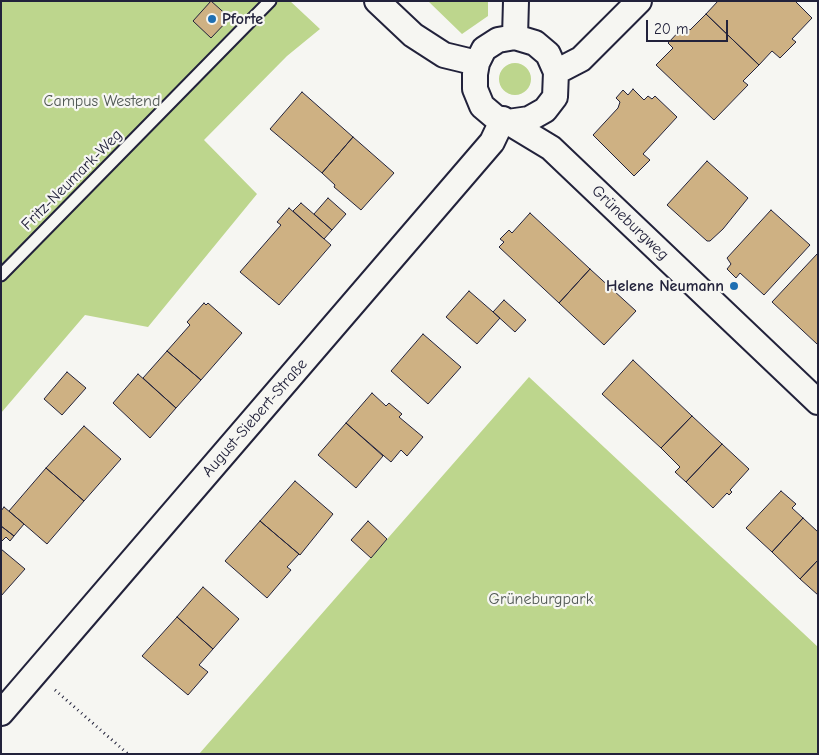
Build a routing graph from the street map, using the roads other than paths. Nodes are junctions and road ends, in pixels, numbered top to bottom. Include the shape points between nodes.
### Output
1 (270, 1) edge
2 (377, 1) edge
3 (516, 1) edge
4 (639, 1) edge
5 (515, 37) junction
6 (476, 64) junction
7 (556, 72) junction
8 (545, 110) junction
9 (505, 120) junction
10 (551, 148) junction
11 (1, 275) edge
12 (818, 402) edge
13 (1, 713) edge

1 - 11 lane, Fritz-Neumark-Weg
2 - 6 street via 413,35 444,55
3 - 5 street
4 - 7 street via 581,59
5 - 6 street via 498,40 484,49
5 - 7 street via 534,43 548,54
6 - 9 street via 475,89 482,106 495,117
7 - 8 street via 555,97
8 - 9 street via 529,119
8 - 10 street
9 - 10 street, Grüneburgweg
9 - 13 street, August-Siebert-Straße via 492,142
10 - 12 street, Grüneburgweg

